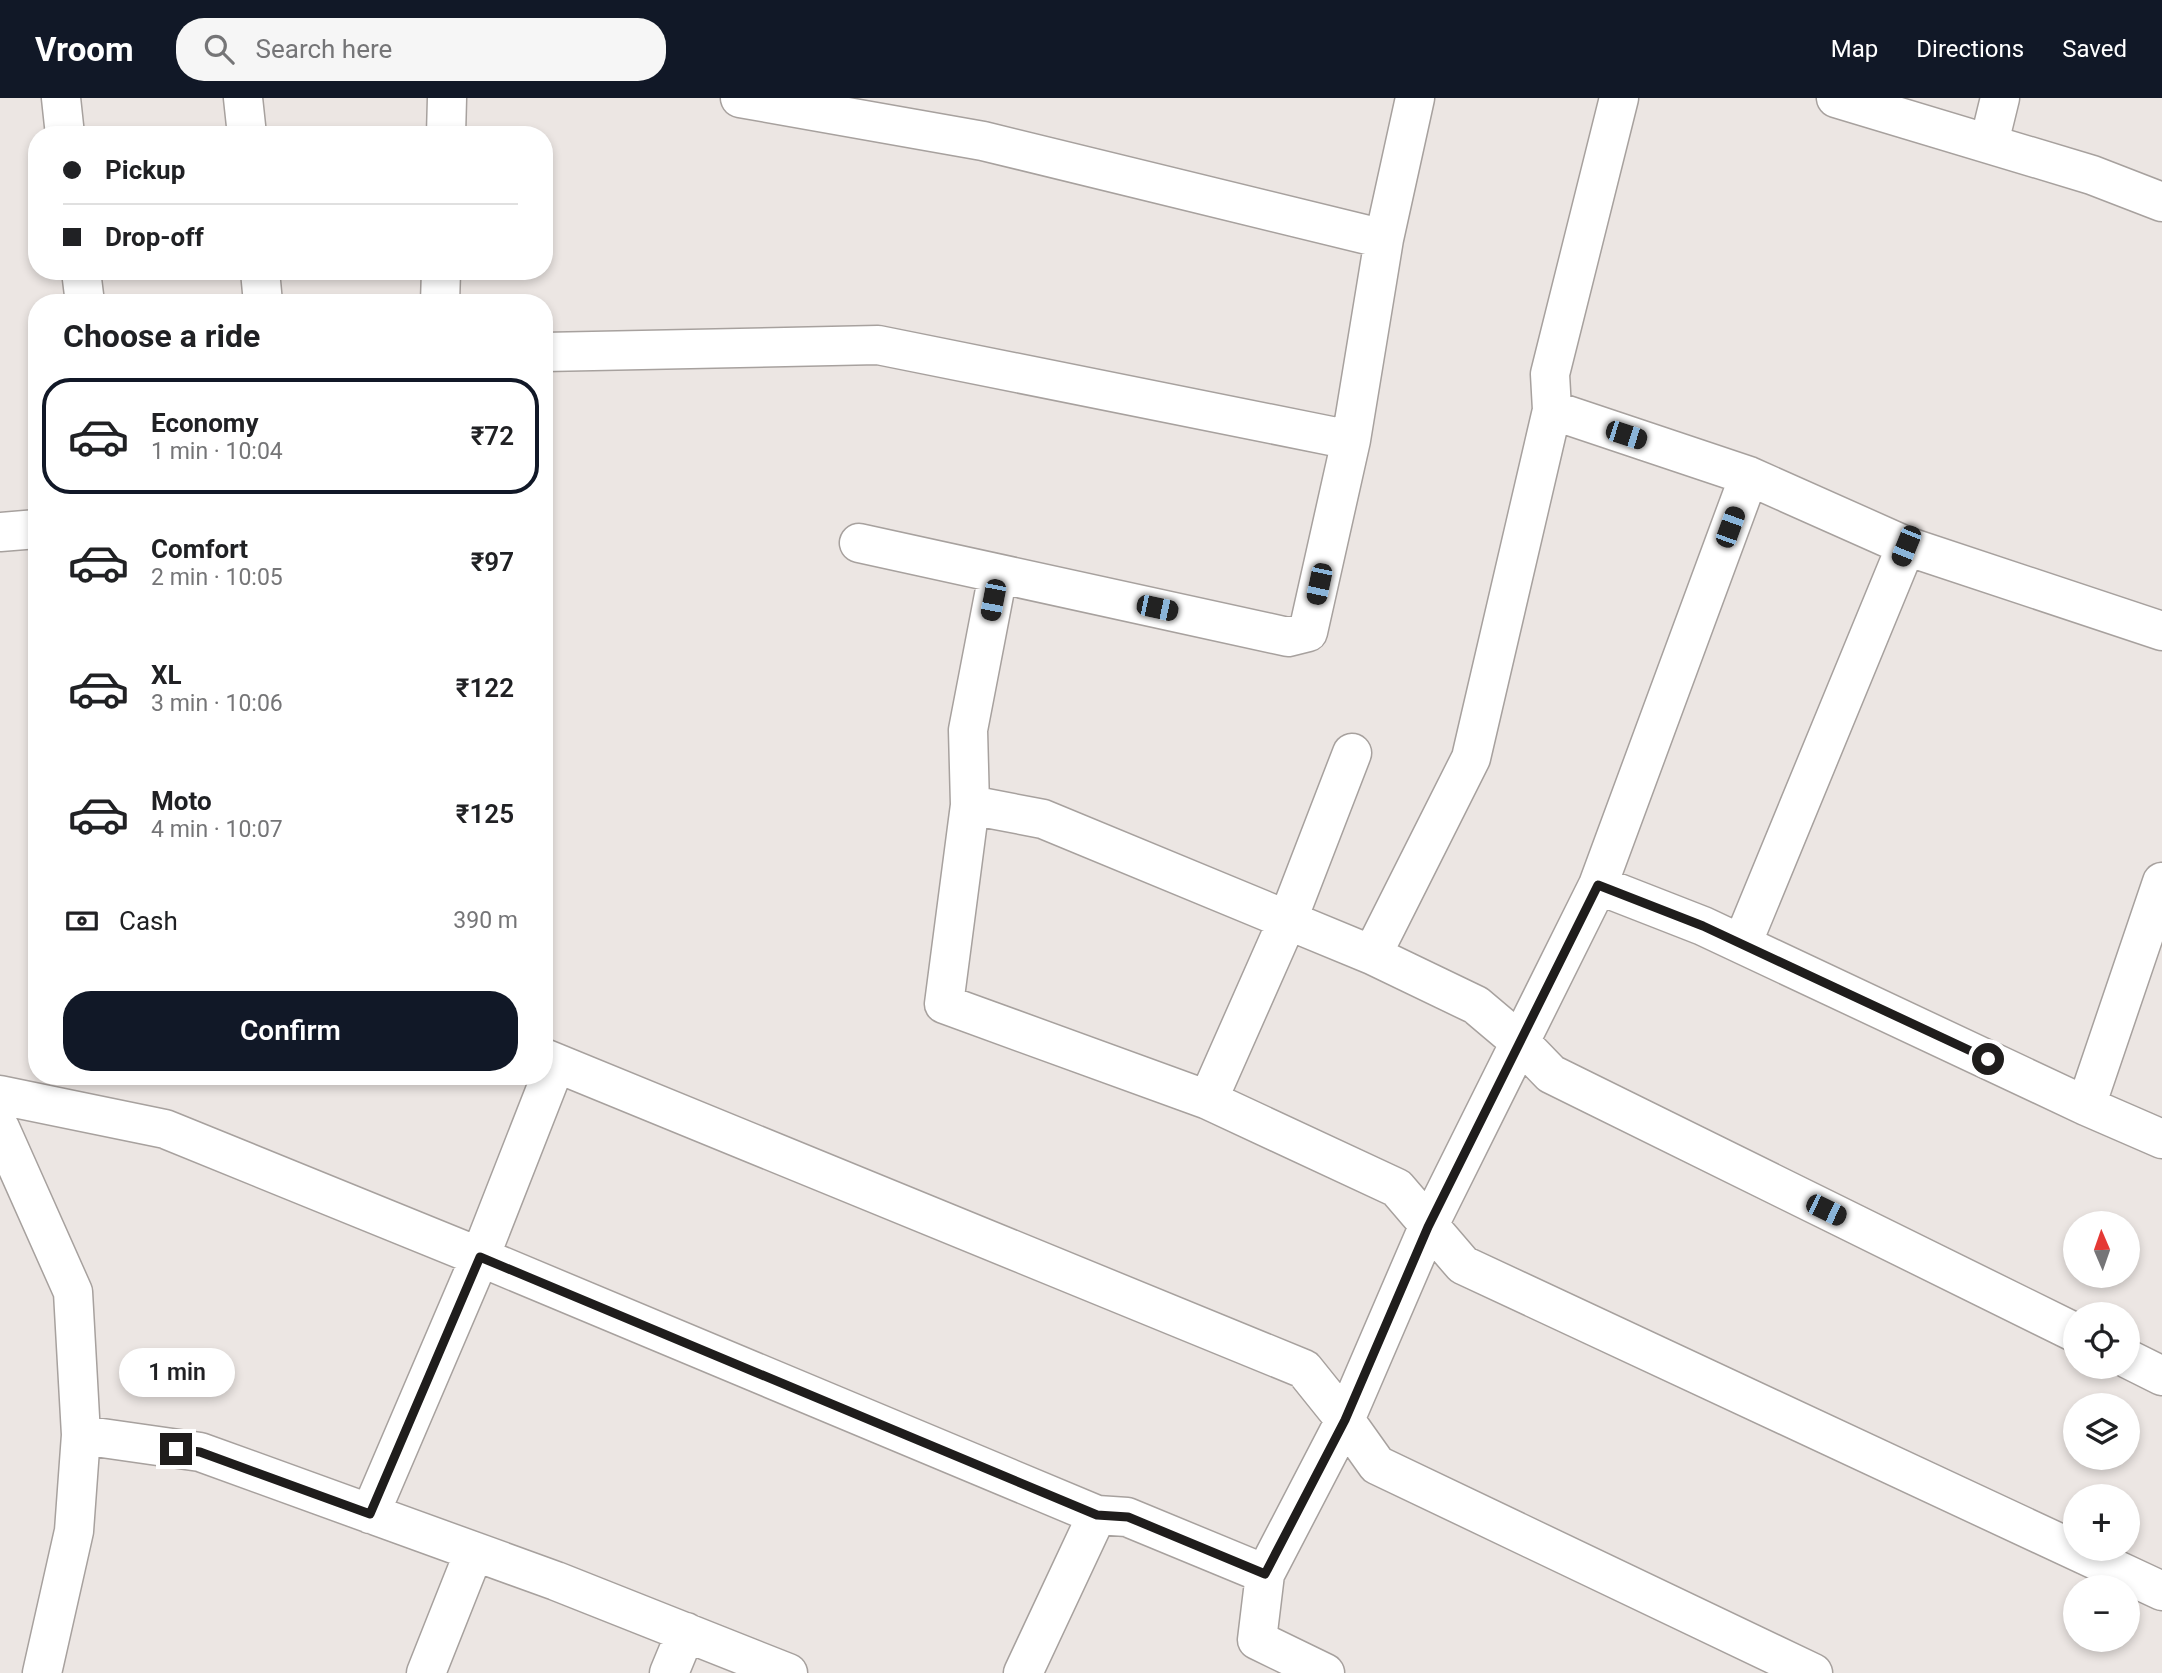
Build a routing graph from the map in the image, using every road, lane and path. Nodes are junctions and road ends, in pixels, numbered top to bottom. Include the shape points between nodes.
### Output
1 (61, 98) edge
2 (243, 98) edge
3 (447, 98) edge
4 (740, 98) edge
5 (1415, 98) edge
6 (1619, 98) edge
7 (1836, 98) edge
8 (2000, 98) edge
9 (64, 126) edge
10 (246, 126) edge
11 (446, 126) edge
12 (1989, 144) junction
13 (2162, 202) edge
14 (1384, 239) junction
15 (553, 352) edge
16 (1552, 410) junction
17 (1351, 440) junction
18 (1749, 475) junction
19 (28, 530) edge
20 (0, 532) edge
21 (859, 543) dead end
22 (1906, 546) junction
23 (998, 574) junction
24 (2162, 631) edge
25 (1352, 753) dead end
26 (970, 805) junction
27 (2162, 882) edge
28 (1598, 885) junction
29 (1288, 919) junction
30 (1742, 944) junction
31 (1372, 955) junction
32 (1521, 1043) junction
33 (553, 1062) edge
34 (541, 1085) edge
35 (0, 1095) edge
36 (1208, 1100) junction
37 (2086, 1105) junction
38 (0, 1128) edge
39 (2162, 1139) edge
40 (1428, 1227) junction
41 (480, 1257) junction
42 (2063, 1327) edge
43 (2140, 1365) edge
44 (2162, 1376) edge
45 (1345, 1420) junction
46 (81, 1436) junction
47 (370, 1514) junction
48 (1097, 1515) junction
49 (474, 1552) junction
50 (1265, 1574) junction
51 (2162, 1591) edge
52 (686, 1632) junction
53 (42, 1673) edge
54 (426, 1673) edge
55 (669, 1673) edge
56 (788, 1673) edge
57 (1023, 1673) edge
58 (1325, 1673) edge
59 (1812, 1673) edge

1 - 9 street
2 - 10 street
3 - 11 street
4 - 14 street via 983,141
5 - 14 street
6 - 16 street via 1550,374
7 - 12 street
8 - 12 street
12 - 13 street
14 - 17 street
15 - 17 street via 878,345
16 - 18 street
16 - 31 street via 1471,758
17 - 23 street via 1308,632 1288,637
18 - 22 street
18 - 28 street
19 - 20 street
21 - 23 street
22 - 24 street
22 - 30 street
23 - 26 street via 968,730
25 - 29 street
26 - 29 street via 1043,819
26 - 36 street via 944,1004
27 - 37 street
28 - 30 street
28 - 32 street
29 - 31 street
29 - 36 street
30 - 37 street
31 - 32 street via 1476,1005
32 - 40 street
32 - 42 street via 1551,1074
33 - 45 street via 1304,1369
34 - 41 street
35 - 41 street via 165,1129
36 - 40 street via 1397,1188
37 - 39 street
38 - 46 street via 73,1292
40 - 45 street
40 - 51 street via 1463,1265
41 - 47 street
41 - 48 street
43 - 44 street
45 - 50 street
45 - 59 street via 1377,1465
46 - 47 street via 200,1452
46 - 53 street via 74,1531
47 - 49 street
48 - 50 street via 1128,1517
48 - 57 street
49 - 52 street
49 - 54 street
50 - 58 street via 1257,1640
52 - 55 street
52 - 56 street

